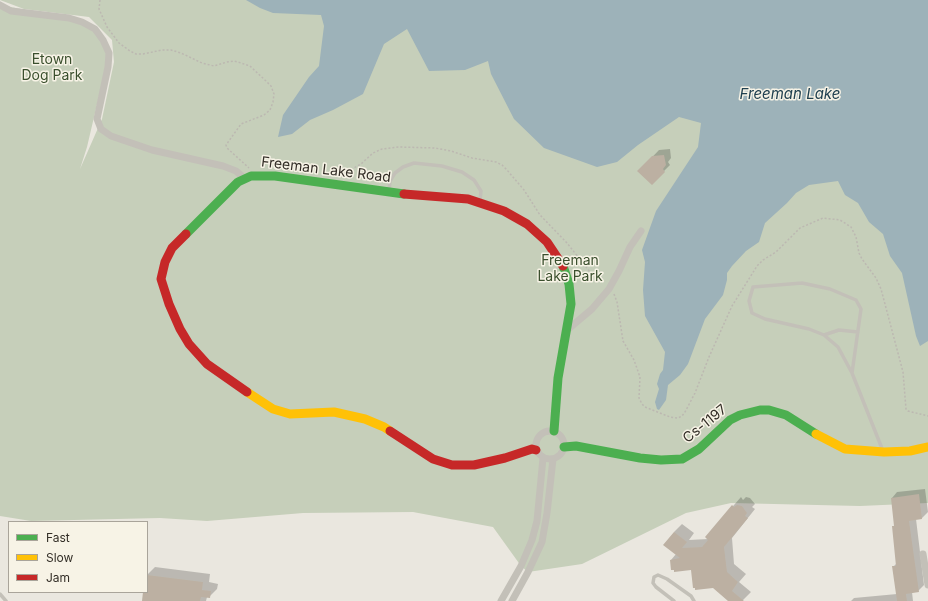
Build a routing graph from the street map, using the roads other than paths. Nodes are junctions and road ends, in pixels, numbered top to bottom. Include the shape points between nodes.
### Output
1 (0, 5) edge
2 (244, 178) junction
3 (388, 192) junction
4 (480, 202) junction
5 (641, 231) dead end
6 (566, 331) junction
7 (858, 332) junction
8 (824, 335) junction
9 (852, 373) junction
10 (554, 431) junction
11 (564, 447) junction
12 (928, 447) edge
13 (536, 450) junction
14 (884, 452) junction
15 (543, 458) junction
16 (553, 459) junction
17 (923, 554) dead end
18 (928, 585) edge
19 (0, 594) edge
20 (6, 601) edge
21 (501, 601) edge
22 (512, 601) edge
23 (674, 601) edge
24 (694, 601) edge

1 - 2 street via 17,12 69,18 95,29 109,53 98,120 101,129 111,136 152,150 223,166 236,171
2 - 3 street, Freeman Lake Road via 275,176
2 - 13 street, Freeman Lake Road via 172,248 161,279 180,329 194,351 207,364 277,410 298,414 334,412 364,419 384,427 433,459 447,464 474,465
3 - 4 street, Freeman Lake Road
3 - 4 lane via 390,181 403,167 414,163 442,166 462,172 474,180 481,191
4 - 6 street, Freeman Lake Road via 504,211 527,224 553,249 563,266 570,289 571,304
5 - 6 street via 630,247 610,288 592,309
6 - 10 street, Freeman Lake Road via 558,378
7 - 8 lane via 839,330
7 - 8 lane via 862,309 856,300 830,289 802,283 753,287 749,301 752,313
7 - 9 lane
8 - 9 lane via 838,347
9 - 14 lane
10 - 11 street via 561,437
10 - 13 street via 547,431 538,436
11 - 14 street, Cs-1197 via 576,446 640,458 682,459 699,449 730,420 760,410 786,415 845,449
11 - 16 street via 562,453
12 - 14 street, Cs-1197
13 - 15 street
15 - 16 street
15 - 21 street via 537,521 532,540
16 - 22 street via 542,542
17 - 18 street
19 - 20 lane
23 - 24 lane via 653,583 654,577 658,574

